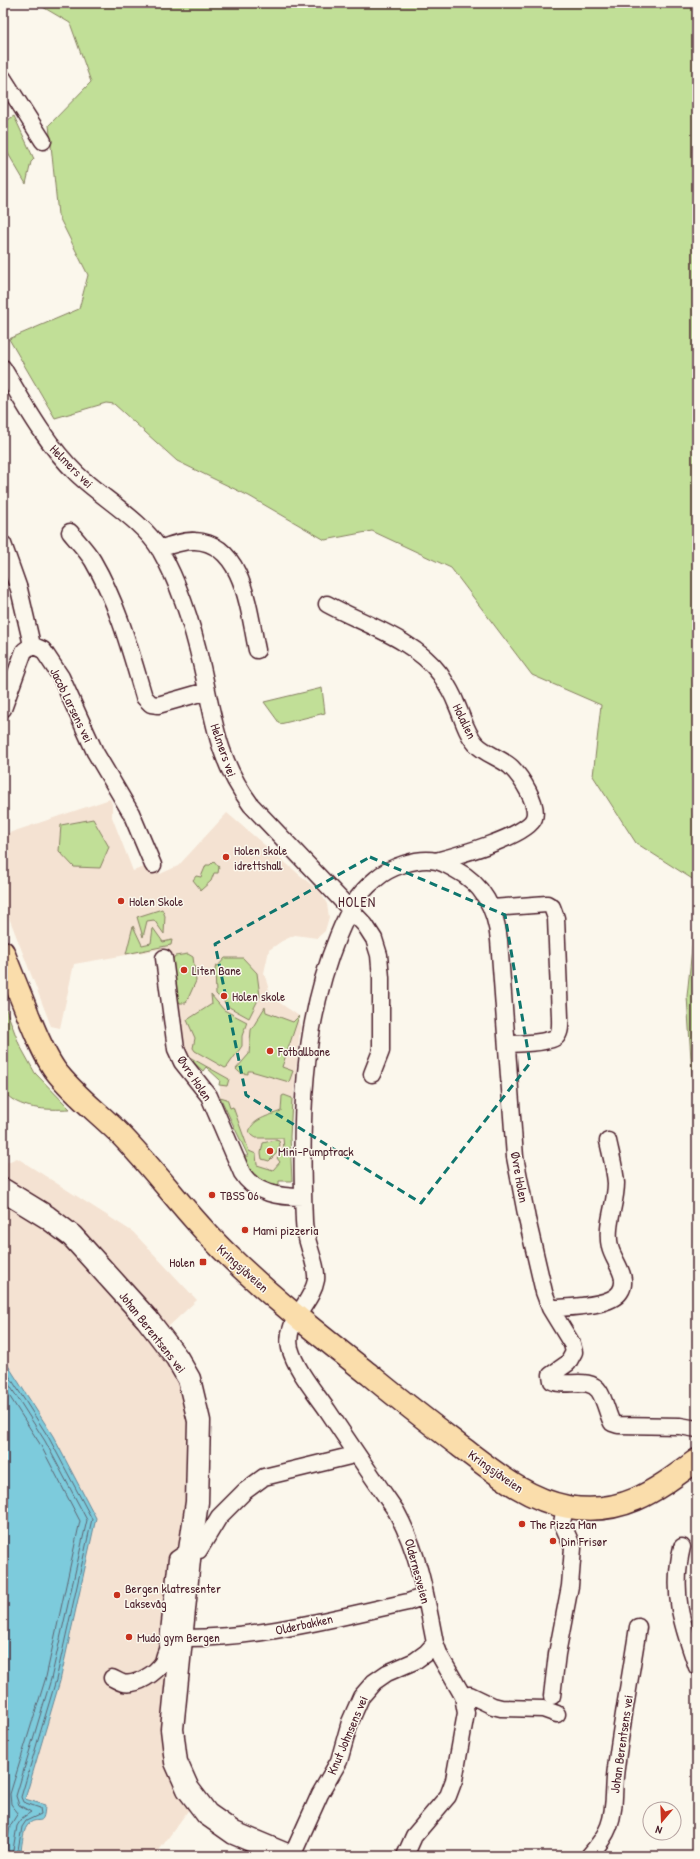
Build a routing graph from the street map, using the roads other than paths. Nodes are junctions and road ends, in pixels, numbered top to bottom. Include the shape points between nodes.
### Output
1 (6, 86) edge
2 (43, 141) dead end
3 (3, 368) edge
4 (70, 532) dead end
5 (3, 544) edge
6 (159, 549) junction
7 (327, 604) dead end
8 (32, 644) junction
9 (257, 650) dead end
10 (207, 691) junction
11 (3, 709) edge
12 (474, 850) junction
13 (436, 861) junction
14 (153, 865) dead end
15 (467, 875) junction
16 (492, 908) junction
17 (349, 910) junction
18 (3, 952) edge
19 (164, 958) dead end
20 (507, 1044) junction
21 (372, 1074) dead end
22 (608, 1141) dead end
23 (3, 1190) edge
24 (303, 1197) junction
25 (550, 1308) junction
26 (296, 1315) junction
27 (697, 1429) edge
28 (356, 1453) junction
29 (697, 1460) edge
30 (565, 1507) junction
31 (682, 1547) dead end
32 (190, 1550) junction
33 (425, 1596) junction
34 (638, 1627) dead end
35 (181, 1638) junction
36 (435, 1643) junction
37 (697, 1668) edge
38 (112, 1678) dead end
39 (463, 1696) junction
40 (552, 1696) dead end
41 (557, 1714) dead end
42 (289, 1856) edge
43 (292, 1856) edge
44 (405, 1856) edge
45 (589, 1856) edge

1 - 2 street via 33,120
3 - 6 street, Helmers vei via 45,438 77,474 130,517
4 - 10 street via 92,560 112,597 144,697 151,704 158,705
5 - 8 street
6 - 9 street via 194,541 205,542 218,548 227,557 242,580
6 - 10 street, Helmers vei via 175,582 196,641
7 - 12 street, Holalien via 371,624 426,659 447,685 476,744 510,767 525,785 535,809 534,819 528,827
8 - 11 street via 24,651
8 - 14 street, Jacob Larsens vei via 43,650 61,677 95,752 131,814
10 - 17 street, Helmers vei via 218,741 237,786 251,805
12 - 13 street, Holalien
12 - 15 street via 468,864
13 - 15 street, Øvre Holen
13 - 17 street via 400,865 384,871 367,886
15 - 16 street, Øvre Holen via 481,889
16 - 20 street, Øvre Holen via 498,926
16 - 20 street via 547,904 552,907 556,918 560,1017 558,1036 554,1040
17 - 21 street via 365,925 374,939 379,955 381,1051
17 - 24 street via 328,960 313,1021 301,1133
18 - 26 main road, Kringsjåveien via 38,1040 56,1072 124,1139 228,1256
19 - 24 street, Øvre Holen via 176,1049 185,1068 209,1096 242,1173 260,1190 286,1197
20 - 25 street, Øvre Holen via 515,1157 527,1219
22 - 25 street via 616,1184 608,1235 614,1261 624,1281 621,1292 614,1299 603,1302
23 - 32 street, Johan Berentsens vei via 48,1217 72,1236 147,1319 177,1358 189,1379 199,1421 197,1502
24 - 26 street via 304,1230 316,1281
25 - 27 street, Øvre Holen via 569,1337 574,1352 568,1364 551,1375 552,1381 557,1384 592,1384 601,1394 612,1423 618,1425 680,1426
26 - 28 street, Oldernesveien via 290,1334 290,1346 294,1356 306,1379
26 - 30 main road, Kringsjåveien via 504,1479 537,1498
28 - 32 street via 264,1477 245,1491 219,1517 199,1550
28 - 33 street, Oldernesveien via 408,1533
29 - 30 main road, Kringsjåveien via 651,1493 625,1505 601,1509
30 - 40 street via 562,1523 574,1548
31 - 37 street via 678,1560 676,1588 679,1610
32 - 35 street, Johan Berentsens vei
32 - 38 street via 177,1559 167,1650 163,1661 147,1677 131,1683 123,1683
33 - 35 street, Olderbakken via 408,1602 274,1631 213,1638
33 - 36 street, Oldernesveien
34 - 45 street, Johan Berentsens vei via 609,1825 600,1843
35 - 42 street, Johan Berentsens vei via 172,1729 176,1762 188,1789 207,1814 234,1834
36 - 39 street, Oldernesveien
36 - 43 street, Knut Johnsens vei via 415,1661 387,1673 374,1682 361,1697 350,1722 339,1761 320,1794
39 - 41 street via 470,1695 501,1708 543,1709
39 - 44 street, Oldernesveien via 466,1713 454,1780 448,1796 414,1836

